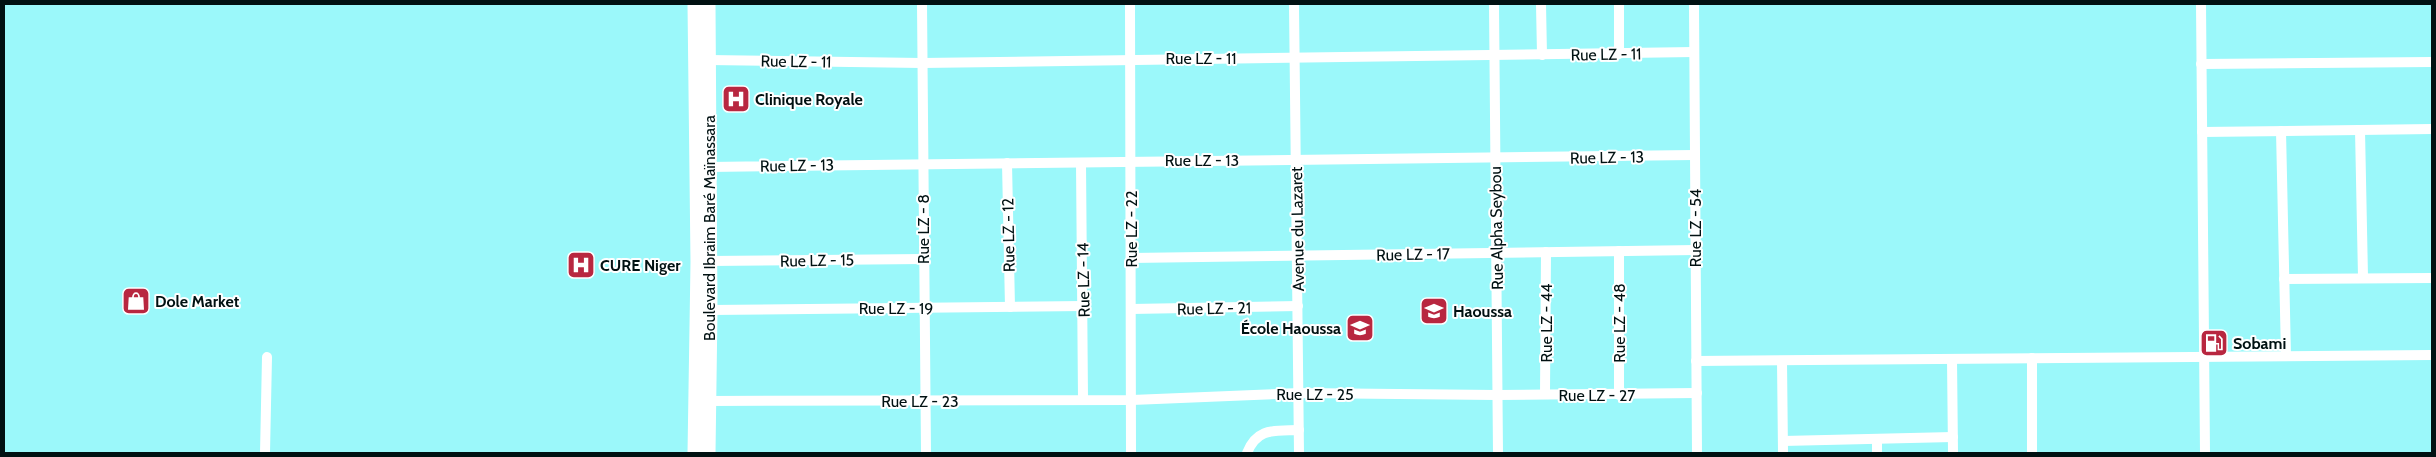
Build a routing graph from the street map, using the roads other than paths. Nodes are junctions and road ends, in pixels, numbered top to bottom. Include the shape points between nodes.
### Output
1 (696, 4) edge
2 (708, 4) edge
3 (922, 4) edge
4 (1130, 4) edge
5 (1294, 4) edge
6 (1494, 4) edge
7 (1541, 4) edge
8 (1619, 4) edge
9 (1694, 4) edge
10 (2201, 4) edge
11 (1694, 52) junction
12 (1619, 54) junction
13 (1542, 55) junction
14 (1495, 56) junction
15 (1294, 57) junction
16 (1130, 58) junction
17 (708, 60) junction
18 (2432, 62) edge
19 (922, 63) junction
20 (2201, 64) junction
21 (2432, 129) edge
22 (2360, 130) junction
23 (2282, 131) junction
24 (2202, 132) junction
25 (1695, 155) junction
26 (1296, 159) junction
27 (1495, 159) junction
28 (1130, 160) junction
29 (1007, 163) junction
30 (1082, 163) junction
31 (923, 164) junction
32 (709, 167) junction
33 (1696, 250) junction
34 (1619, 251) junction
35 (1496, 252) junction
36 (1546, 252) junction
37 (1297, 256) junction
38 (1131, 258) junction
39 (924, 259) junction
40 (710, 261) junction
41 (2363, 277) junction
42 (2432, 278) edge
43 (2284, 279) junction
44 (1083, 306) junction
45 (1298, 306) junction
46 (1010, 307) junction
47 (924, 308) junction
48 (1131, 309) junction
49 (710, 310) junction
50 (2432, 355) edge
51 (2286, 356) junction
52 (267, 357) dead end
53 (2204, 357) junction
54 (2032, 358) junction
55 (1952, 359) junction
56 (1696, 361) junction
57 (1782, 361) junction
58 (1299, 393) junction
59 (1696, 393) junction
60 (1545, 394) junction
61 (1497, 395) junction
62 (1620, 395) junction
63 (1083, 398) junction
64 (1132, 400) junction
65 (708, 401) junction
66 (926, 401) junction
67 (1299, 430) junction
68 (1953, 437) junction
69 (1877, 439) junction
70 (1783, 441) junction
71 (265, 453) edge
72 (695, 453) edge
73 (708, 453) edge
74 (926, 453) edge
75 (1131, 453) edge
76 (1247, 453) edge
77 (1300, 453) edge
78 (1498, 453) edge
79 (1697, 453) edge
80 (1783, 453) edge
81 (1877, 453) edge
82 (1953, 453) edge
83 (2032, 453) edge
84 (2205, 453) edge

1 - 72 main road, Boulevard Ibraim Baré Maïnassara via 698,262
2 - 17 main road, Boulevard Ibraim Baré Maïnassara
3 - 19 street, Rue LZ - 8
4 - 16 street, Rue LZ - 22
5 - 15 street, Avenue du Lazaret
6 - 14 street, Rue Alpha Seybou
7 - 13 street
8 - 12 street
9 - 11 street, Rue LZ - 54
10 - 20 street
11 - 12 street, Rue LZ - 11
11 - 25 street, Rue LZ - 54
12 - 13 street, Rue LZ - 11
13 - 14 street, Rue LZ - 11
14 - 15 street, Rue LZ - 11
14 - 27 street, Rue Alpha Seybou
15 - 16 street, Rue LZ - 11
15 - 26 street, Avenue du Lazaret
16 - 19 street, Rue LZ - 11
16 - 28 street, Rue LZ - 22
17 - 19 street, Rue LZ - 11
17 - 32 main road, Boulevard Ibraim Baré Maïnassara
18 - 20 street
19 - 31 street, Rue LZ - 8
20 - 24 street
21 - 22 street
22 - 23 street
22 - 41 street
23 - 24 street
23 - 43 street
24 - 53 street
25 - 27 street, Rue LZ - 13
25 - 33 street, Rue LZ - 54
26 - 27 street, Rue LZ - 13
26 - 28 street, Rue LZ - 13
26 - 37 street, Avenue du Lazaret
27 - 35 street, Rue Alpha Seybou
28 - 30 street, Rue LZ - 13
28 - 38 street, Rue LZ - 22
29 - 30 street, Rue LZ - 13
29 - 31 street, Rue LZ - 13
29 - 46 street, Rue LZ - 12
30 - 44 street, Rue LZ - 14
31 - 32 street, Rue LZ - 13
31 - 39 street, Rue LZ - 8
32 - 40 main road, Boulevard Ibraim Baré Maïnassara
33 - 34 street, Rue LZ - 17
33 - 56 street, Rue LZ - 54
34 - 36 street, Rue LZ - 17
34 - 62 street, Rue LZ - 48
35 - 36 street, Rue LZ - 17
35 - 37 street, Rue LZ - 17
35 - 61 street, Rue Alpha Seybou
36 - 60 street, Rue LZ - 44
37 - 38 street, Rue LZ - 17
37 - 45 street, Avenue du Lazaret
38 - 48 street, Rue LZ - 22
39 - 40 street, Rue LZ - 15
39 - 47 street, Rue LZ - 8
40 - 49 main road, Boulevard Ibraim Baré Maïnassara
41 - 42 street
41 - 43 street
43 - 51 street
44 - 46 street, Rue LZ - 19
44 - 63 street, Rue LZ - 14
45 - 48 street, Rue LZ - 21
45 - 58 street, Avenue du Lazaret
46 - 47 street, Rue LZ - 19
47 - 49 street, Rue LZ - 19
47 - 66 street, Rue LZ - 8
48 - 64 street, Rue LZ - 22
49 - 65 main road, Boulevard Ibraim Baré Maïnassara
50 - 51 street
51 - 53 street
52 - 71 street
53 - 54 street
53 - 84 street
54 - 55 street
54 - 83 street
55 - 57 street
55 - 68 street
56 - 57 street
56 - 59 street, Rue LZ - 54
57 - 70 street
58 - 61 street, Rue LZ - 25
58 - 64 street, Rue LZ - 25
58 - 67 street, Avenue du Lazaret
59 - 62 street, Rue LZ - 27
59 - 79 street, Rue LZ - 54
60 - 61 street, Rue LZ - 27
60 - 62 street, Rue LZ - 27
61 - 78 street, Rue Alpha Seybou
63 - 64 street, Rue LZ - 23
63 - 66 street, Rue LZ - 23
64 - 75 street, Rue LZ - 22
65 - 66 street, Rue LZ - 23
65 - 73 main road, Boulevard Ibraim Baré Maïnassara
66 - 74 street, Rue LZ - 8
67 - 76 street via 1260,435 1252,441
67 - 77 street, Avenue du Lazaret
68 - 69 street
68 - 82 street
69 - 70 street
69 - 81 street
70 - 80 street

